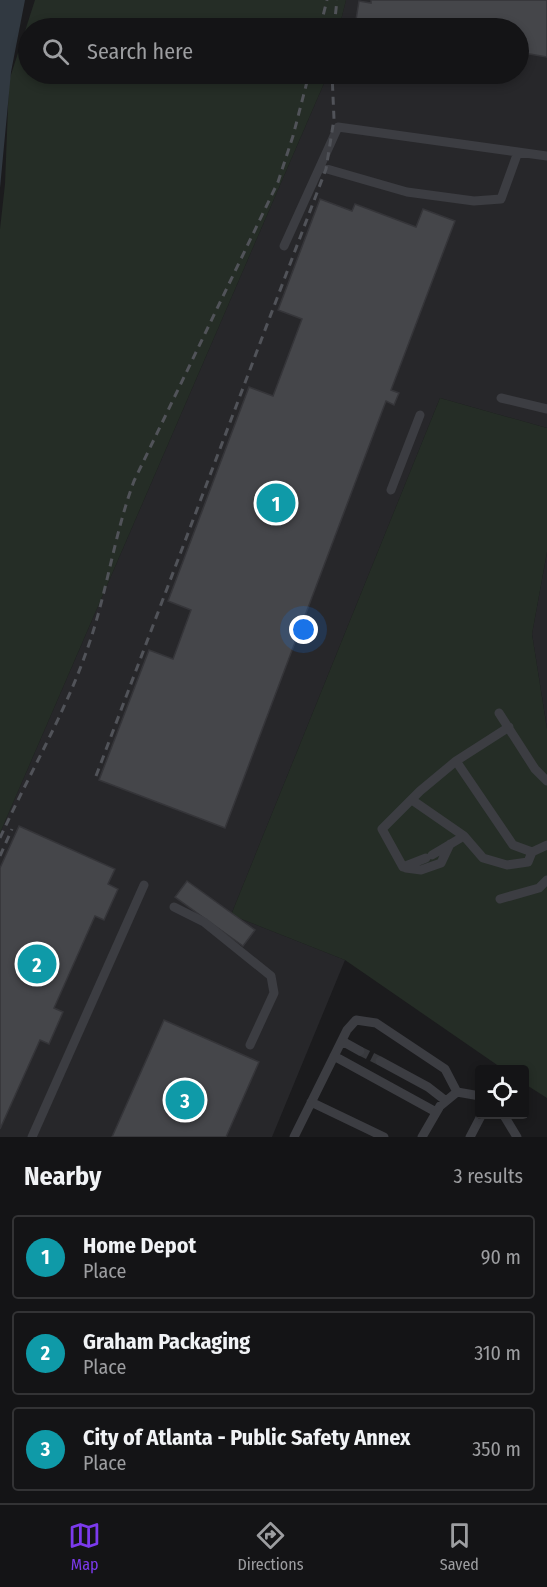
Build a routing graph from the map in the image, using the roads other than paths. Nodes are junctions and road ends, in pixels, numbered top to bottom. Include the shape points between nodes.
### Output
1 (518, 152) junction
2 (547, 156) edge
3 (320, 167) junction
4 (284, 246) dead end
5 (501, 398) dead end
6 (547, 409) edge
7 (420, 415) dead end
8 (391, 490) dead end
9 (499, 713) dead end
10 (509, 727) junction
11 (456, 761) junction
12 (547, 781) edge
13 (412, 800) junction
14 (464, 836) junction
15 (450, 844) junction
16 (547, 845) edge
17 (532, 852) junction
18 (403, 867) junction
19 (547, 880) edge
20 (144, 885) dead end
21 (500, 899) dead end
22 (174, 907) dead end
23 (342, 1041) junction
24 (250, 1045) dead end
25 (360, 1051) tunnel mouth
26 (334, 1056) junction
27 (380, 1061) tunnel mouth
28 (457, 1092) junction
29 (475, 1095) edge
30 (446, 1101) junction
31 (311, 1102) junction
32 (436, 1112) junction
33 (479, 1119) edge
34 (506, 1119) edge
35 (32, 1137) edge
36 (294, 1137) edge
37 (384, 1137) edge
38 (422, 1137) edge
39 (470, 1137) edge
40 (518, 1137) edge

1 - 2 street
1 - 3 street via 338,127
1 - 3 street via 501,199 474,201 407,192
3 - 4 street
5 - 6 street
7 - 8 street
9 - 10 street
10 - 11 street
10 - 12 street via 535,770
11 - 13 street
11 - 17 street via 513,845
13 - 14 street
13 - 18 street via 382,829
14 - 15 street
14 - 17 street via 483,858 507,865 528,862
15 - 18 street
15 - 18 street via 441,863 421,870
16 - 17 street
19 - 21 street via 539,888
20 - 35 street
22 - 24 street via 204,922 271,976 274,993
23 - 25 street
23 - 26 street
23 - 28 street via 356,1020 376,1023 445,1069
26 - 31 street
26 - 32 street
27 - 30 street
28 - 29 street
28 - 30 street
30 - 32 street
31 - 36 street
31 - 37 street
32 - 38 street
33 - 39 street
34 - 40 street

